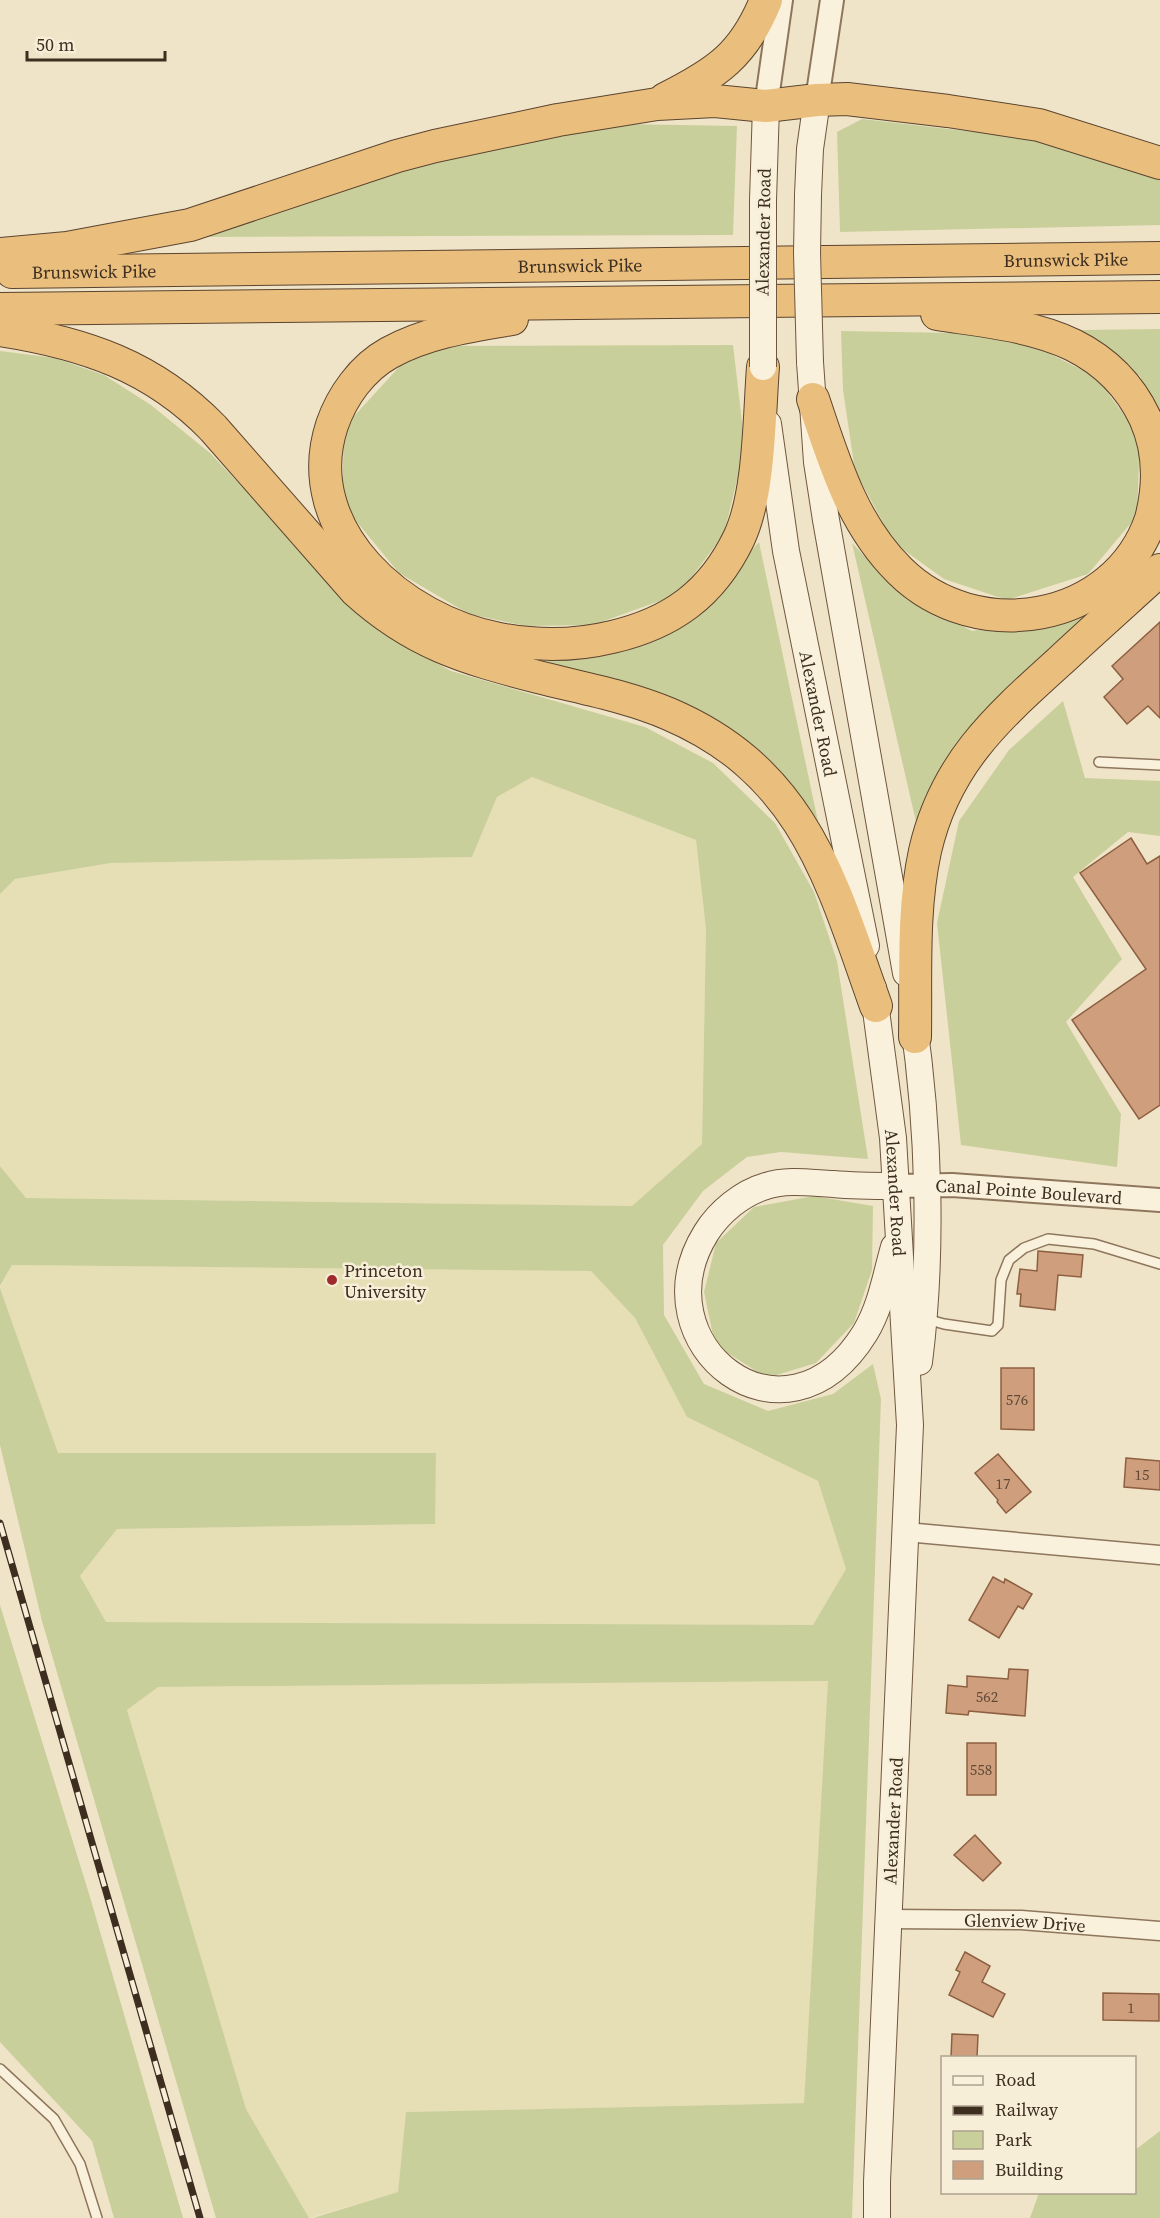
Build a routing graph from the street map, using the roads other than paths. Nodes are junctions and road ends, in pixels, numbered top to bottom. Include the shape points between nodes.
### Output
1 (766, 0) edge
2 (781, 0) edge
3 (832, 0) edge
4 (817, 100) junction
5 (657, 104) junction
6 (766, 106) junction
7 (1160, 163) edge
8 (0, 254) edge
9 (1160, 258) edge
10 (0, 272) edge
11 (1160, 297) edge
12 (844, 300) junction
13 (608, 302) junction
14 (0, 309) edge
15 (0, 330) edge
16 (763, 368) junction
17 (813, 399) junction
18 (1160, 570) edge
19 (1099, 762) dead end
20 (1158, 762) edge
21 (876, 1006) junction
22 (915, 1037) junction
23 (927, 1185) junction
24 (897, 1186) junction
25 (1160, 1200) edge
26 (900, 1227) junction
27 (1160, 1264) edge
28 (924, 1318) junction
29 (910, 1425) junction
30 (906, 1532) junction
31 (1160, 1555) edge
32 (889, 1919) junction
33 (1160, 1931) edge
34 (0, 2069) edge
35 (97, 2218) edge
36 (877, 2218) edge

1 - 5 highway via 752,31 721,68
2 - 6 street, Alexander Road
3 - 4 street, Alexander Road
4 - 6 highway
4 - 7 highway via 847,99 1039,125
4 - 17 main road, Alexander Road, bridge via 808,195
5 - 6 highway via 715,101
5 - 8 highway via 435,146 190,225 67,248
6 - 16 main road, Alexander Road, bridge
9 - 10 highway, Brunswick Pike
11 - 12 highway, Brunswick Pike
12 - 13 highway, Brunswick Pike
12 - 17 highway via 1018,327 1072,344 1099,361 1131,392 1153,435 1158,454 1158,492 1148,526 1117,573 1073,603 1017,616 957,608 918,587 875,543 847,493
13 - 14 highway, Brunswick Pike
13 - 16 highway via 421,339 387,354 350,388 329,436 325,473 328,497 346,538 388,587 451,623 499,639 524,642 590,642 666,618 710,584 742,528 755,474
15 - 21 highway via 92,351 132,367 168,389 213,428 356,591 405,630 477,661 666,713 724,744 760,775 804,829 835,891
16 - 21 main road, Alexander Road via 786,551
17 - 22 main road, Alexander Road via 826,520
18 - 22 highway via 1005,711 978,739 952,780 925,852 918,899
19 - 20 lane
21 - 24 main road, Alexander Road
22 - 23 main road, Alexander Road
23 - 24 street, Canal Pointe Boulevard
23 - 25 street, Canal Pointe Boulevard
23 - 28 main road, Alexander Road
24 - 26 main road, Alexander Road
24 - 26 main road via 784,1182 751,1192 728,1208 700,1242 691,1269 689,1300 703,1344 723,1368 750,1384 779,1389 819,1381 838,1366 865,1332 878,1305
26 - 29 main road, Alexander Road
27 - 28 lane via 1094,1244 1048,1239 1024,1248 1009,1260 1001,1280 998,1325 992,1331
28 - 29 main road, Alexander Road
29 - 30 main road, Alexander Road
30 - 31 street
30 - 32 main road, Alexander Road
32 - 33 street, Glenview Drive via 1021,1920
32 - 36 main road, Alexander Road
34 - 35 lane via 54,2119 80,2164

